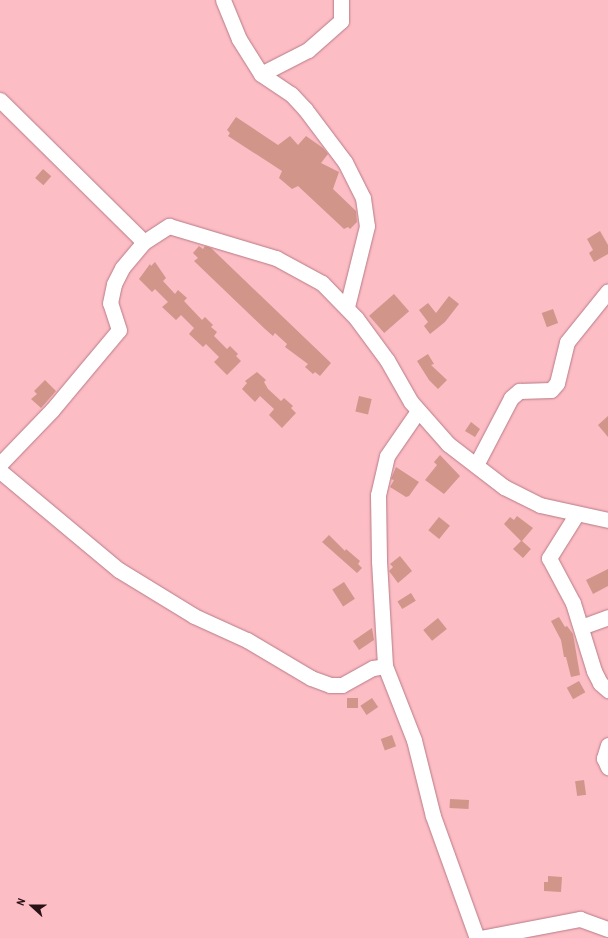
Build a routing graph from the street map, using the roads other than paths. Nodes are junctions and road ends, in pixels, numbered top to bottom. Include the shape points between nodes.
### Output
1 (223, 0) edge
2 (341, 0) edge
3 (261, 74) junction
4 (0, 100) edge
5 (144, 242) junction
6 (608, 291) edge
7 (346, 307) junction
8 (418, 410) junction
9 (0, 464) edge
10 (476, 465) junction
11 (0, 471) edge
12 (576, 515) junction
13 (608, 520) edge
14 (608, 617) edge
15 (581, 627) junction
16 (386, 666) junction
17 (608, 690) edge
18 (608, 745) edge
19 (608, 767) edge
20 (608, 929) edge
21 (477, 938) edge
22 (480, 938) edge

1 - 3 street via 239,39
2 - 3 street via 341,21 308,50
3 - 7 street via 291,94 305,109 345,162 363,198 367,226
4 - 5 street
5 - 7 street via 169,226 276,258 322,283
5 - 9 street via 122,268 114,284 110,303 119,330 52,410
6 - 10 street via 567,342 557,383 551,390 520,392 511,398
7 - 8 street via 387,360
8 - 10 street via 448,444
8 - 16 street via 387,456 378,494 379,561
10 - 12 street via 504,487 540,505
11 - 16 street via 119,570 194,616 247,640 311,678 330,685 342,685 373,668
12 - 13 street
12 - 15 street via 549,558 573,602
14 - 15 street
15 - 17 street via 594,671 600,683
16 - 21 street via 414,740 433,816
18 - 19 street via 604,758
20 - 22 street via 580,919

